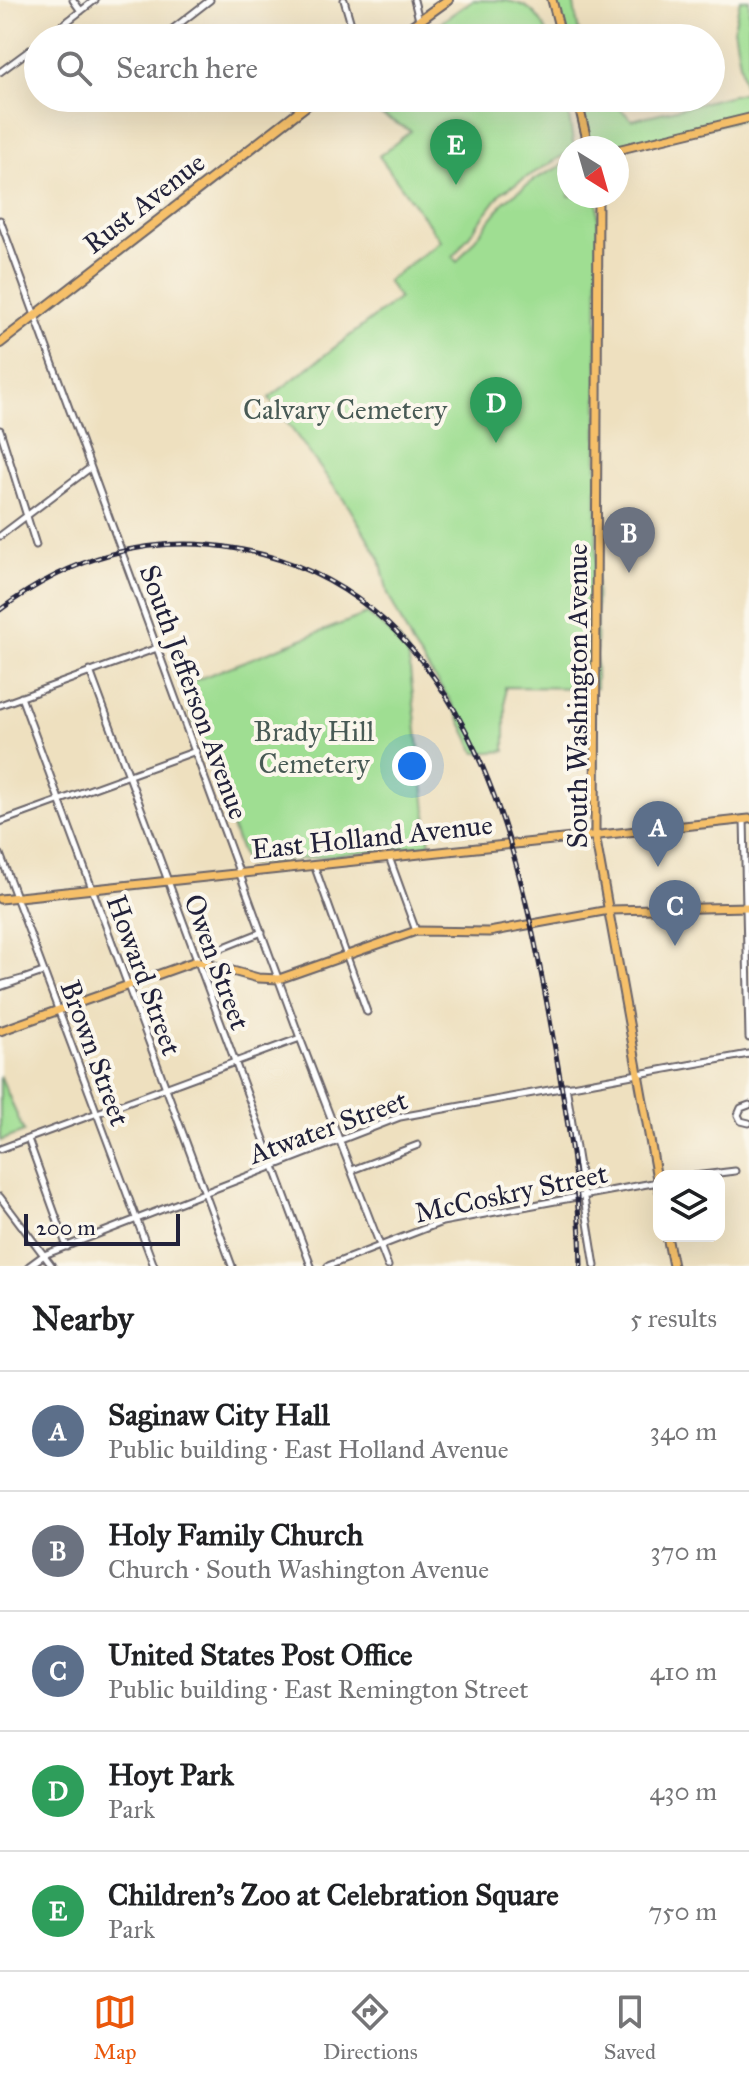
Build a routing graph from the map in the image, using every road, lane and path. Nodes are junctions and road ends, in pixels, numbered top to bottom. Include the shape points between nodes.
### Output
1 (73, 0) edge
2 (95, 0) edge
3 (210, 0) edge
4 (344, 0) edge
5 (414, 0) edge
6 (448, 0) edge
7 (552, 0) edge
8 (81, 11) junction
9 (419, 20) junction
10 (64, 24) edge
11 (179, 24) edge
12 (351, 24) edge
13 (414, 24) edge
14 (558, 24) edge
15 (24, 54) edge
16 (0, 72) edge
17 (298, 112) edge
18 (580, 112) edge
19 (749, 118) edge
20 (586, 136) edge
21 (629, 147) edge
22 (598, 208) edge
23 (0, 220) edge
24 (35, 315) junction
25 (0, 343) edge
26 (0, 430) edge
27 (90, 468) junction
28 (25, 517) junction
29 (0, 536) edge
30 (36, 545) dead end
31 (157, 648) junction
32 (90, 671) junction
33 (21, 697) junction
34 (0, 705) edge
35 (196, 751) junction
36 (127, 777) junction
37 (59, 802) junction
38 (746, 819) edge
39 (0, 822) edge
40 (595, 835) junction
41 (0, 854) edge
42 (389, 857) junction
43 (314, 865) junction
44 (747, 873) edge
45 (240, 874) junction
46 (167, 882) junction
47 (91, 890) junction
48 (17, 898) junction
49 (0, 899) edge
50 (747, 907) edge
51 (609, 910) junction
52 (416, 931) junction
53 (262, 932) junction
54 (348, 955) junction
55 (196, 961) junction
56 (206, 962) junction
57 (43, 972) junction
58 (279, 979) junction
59 (126, 985) junction
60 (0, 986) edge
61 (58, 1010) junction
62 (367, 1012) dead end
63 (0, 1031) edge
64 (300, 1038) junction
65 (749, 1038) edge
66 (749, 1054) edge
67 (233, 1064) junction
68 (638, 1073) junction
69 (566, 1086) junction
70 (165, 1089) junction
71 (749, 1105) edge
72 (96, 1114) junction
73 (749, 1123) edge
74 (28, 1139) junction
75 (341, 1143) junction
76 (418, 1145) dead end
77 (0, 1149) edge
78 (273, 1168) junction
79 (352, 1170) junction
80 (656, 1170) edge
81 (735, 1171) dead end
82 (725, 1172) edge
83 (653, 1186) edge
84 (204, 1194) junction
85 (584, 1196) junction
86 (0, 1197) edge
87 (136, 1221) junction
88 (668, 1242) edge
89 (381, 1246) junction
90 (67, 1247) junction
91 (44, 1255) junction
92 (29, 1266) edge
93 (52, 1266) edge
94 (154, 1266) edge
95 (232, 1266) edge
96 (311, 1266) edge
97 (328, 1266) edge
98 (388, 1266) edge
99 (595, 1266) edge
100 (673, 1266) edge

1 - 8 street
2 - 8 street
3 - 11 street
4 - 12 street
5 - 9 street
6 - 9 highway
7 - 14 main road
8 - 10 street
9 - 13 highway
15 - 16 street
17 - 24 highway, Rust Avenue
18 - 20 main road
19 - 21 main road
22 - 40 main road, South Washington Avenue
23 - 24 street, South Jefferson Avenue
24 - 25 highway, Rust Avenue
24 - 27 street, South Jefferson Avenue
26 - 28 street
27 - 28 street
27 - 31 street, South Jefferson Avenue
28 - 29 street
28 - 30 street
31 - 32 street
31 - 35 street, South Jefferson Avenue
32 - 33 street
32 - 36 street, Owen Street
33 - 34 street
33 - 37 street, Howard Street
35 - 36 street
35 - 45 street, South Jefferson Avenue
36 - 37 street
36 - 46 street, Owen Street
37 - 39 street
37 - 47 street, Howard Street
38 - 40 main road, East Holland Avenue
38 - 44 street
40 - 42 main road, East Holland Avenue
40 - 51 main road, South Washington Avenue
41 - 48 street, Brown Street
42 - 43 main road, East Holland Avenue
42 - 52 street
43 - 45 main road, East Holland Avenue
43 - 54 street
44 - 50 street
45 - 46 main road, East Holland Avenue
45 - 53 street, South Jefferson Avenue
46 - 47 main road, East Holland Avenue
46 - 55 street, Owen Street
47 - 48 main road, East Holland Avenue
47 - 59 street, Howard Street
48 - 49 main road, East Holland Avenue
48 - 57 street, Brown Street
50 - 51 main road
50 - 65 street
51 - 52 main road via 489,932
51 - 68 main road, South Washington Avenue
52 - 54 main road
53 - 56 street via 217,950
53 - 58 street, South Jefferson Avenue
54 - 58 main road
54 - 62 street
55 - 56 main road
55 - 59 main road
55 - 67 street, Owen Street
56 - 58 main road
57 - 60 street
57 - 61 street, Brown Street
58 - 64 street, South Jefferson Avenue
59 - 61 main road
59 - 70 street, Howard Street
61 - 63 main road
61 - 72 street, Brown Street
64 - 67 street
64 - 75 street, South Jefferson Avenue
66 - 68 street, Atwater Street
67 - 70 street
67 - 78 street, Owen Street
68 - 69 street, Atwater Street
68 - 80 main road, South Washington Avenue
69 - 75 street, Atwater Street via 400,1117
69 - 85 street
70 - 72 street
70 - 84 street, Howard Street
71 - 73 street via 738,1115
72 - 74 street
72 - 87 street, Brown Street
74 - 77 street
74 - 90 street
75 - 78 street, Atwater Street
75 - 79 street, South Jefferson Avenue
76 - 79 street
78 - 84 street, Atwater Street
78 - 96 street, Owen Street
79 - 89 street, South Jefferson Avenue
81 - 82 street
83 - 85 street, McCoskry Street
84 - 87 street, Atwater Street
84 - 95 street, Howard Street
85 - 89 street, McCoskry Street via 442,1222
85 - 99 street
86 - 91 street
87 - 90 street, Atwater Street
87 - 94 street, Brown Street
88 - 100 main road
89 - 97 street, McCoskry Street
89 - 98 street, South Jefferson Avenue
90 - 91 street, Atwater Street
91 - 92 street, Atwater Street
91 - 93 street

